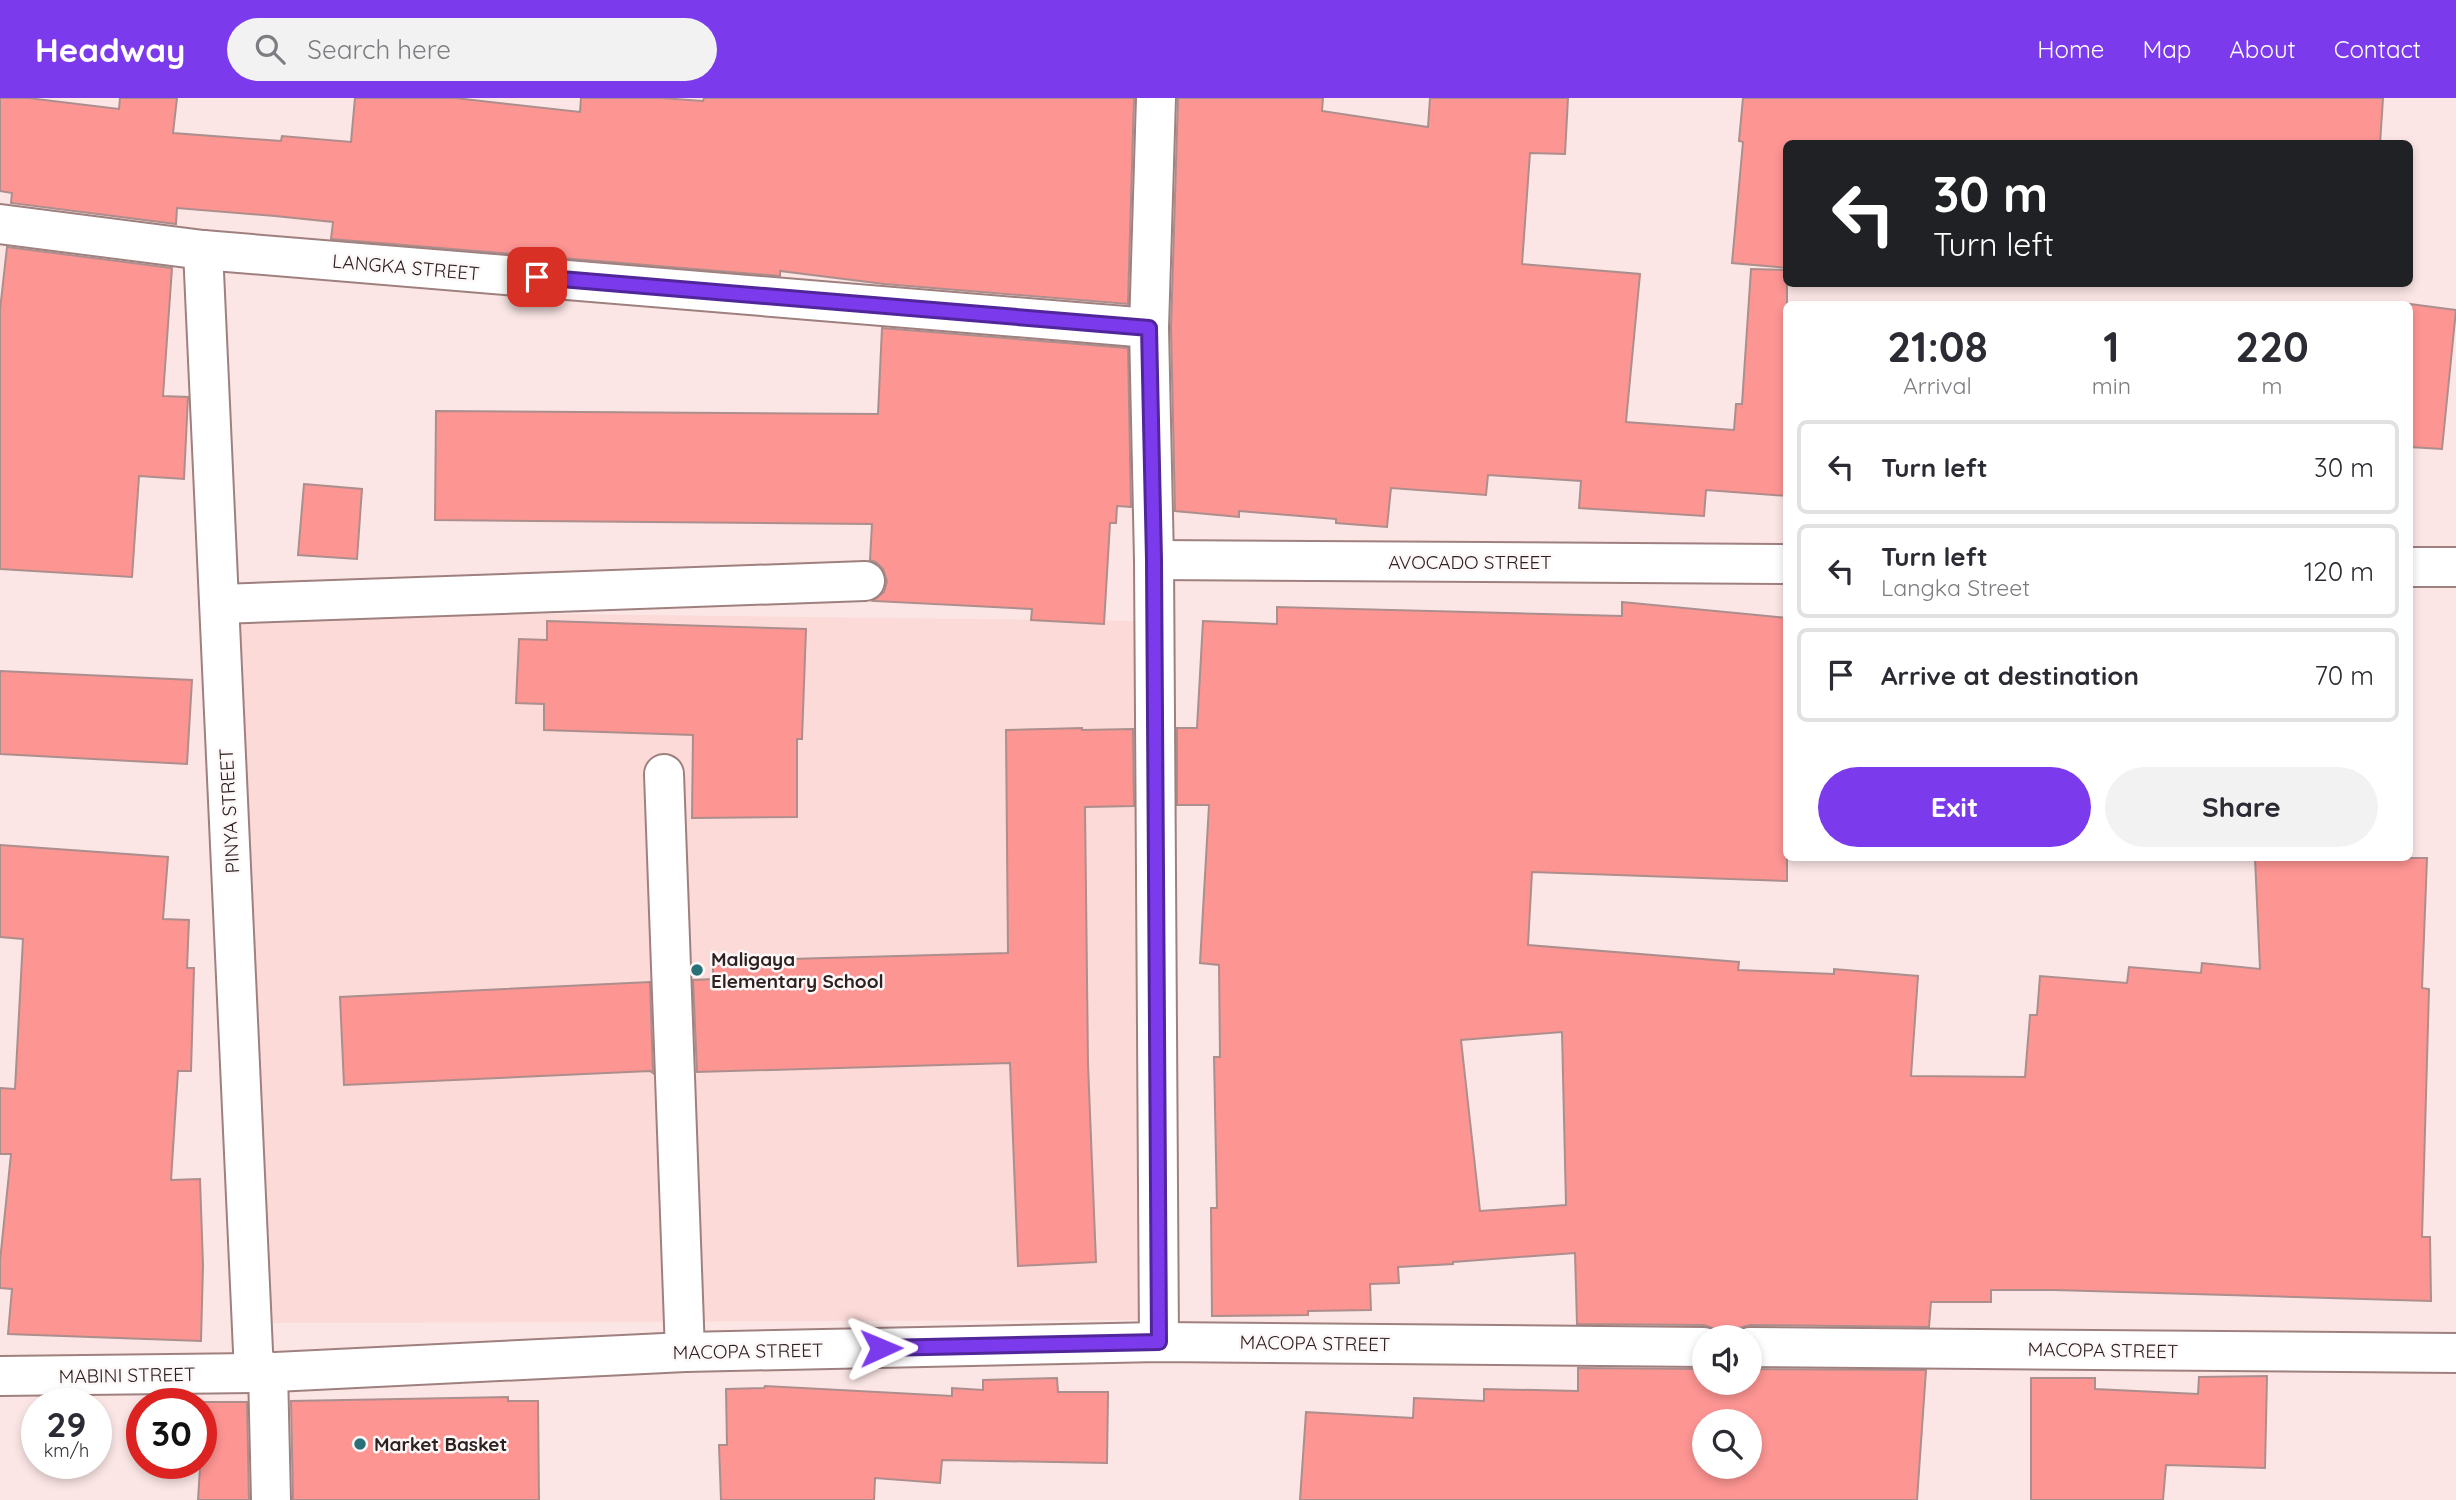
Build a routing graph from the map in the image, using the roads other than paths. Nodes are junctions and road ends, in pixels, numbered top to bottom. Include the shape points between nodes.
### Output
1 (1156, 98) edge
2 (0, 224) edge
3 (203, 250) junction
4 (1149, 328) junction
5 (1154, 560) junction
6 (1783, 564) edge
7 (2413, 567) edge
8 (2456, 567) edge
9 (865, 580) dead end
10 (220, 604) junction
11 (664, 774) dead end
12 (1159, 1342) junction
13 (1692, 1347) edge
14 (1762, 1347) edge
15 (685, 1353) junction
16 (2456, 1353) edge
17 (261, 1372) junction
18 (0, 1376) edge
19 (271, 1500) edge

1 - 4 street
2 - 3 street, LANGKA STREET
3 - 4 street, LANGKA STREET
3 - 10 street, PINYA STREET
4 - 5 street
5 - 6 street, AVOCADO STREET
5 - 12 street
7 - 8 street
9 - 10 street
10 - 17 street, PINYA STREET
11 - 15 street
12 - 13 street, MACOPA STREET
12 - 15 street, MACOPA STREET
14 - 16 street, MACOPA STREET
15 - 17 street, MACOPA STREET
17 - 18 street, MABINI STREET
17 - 19 street, PINYA STREET

